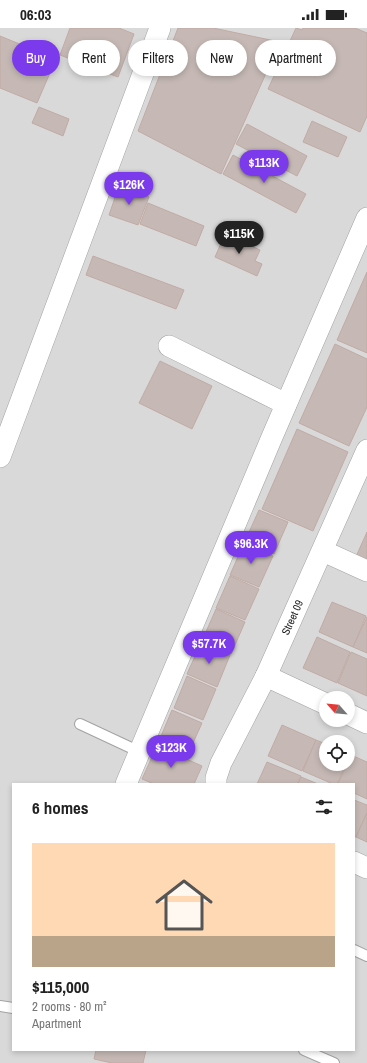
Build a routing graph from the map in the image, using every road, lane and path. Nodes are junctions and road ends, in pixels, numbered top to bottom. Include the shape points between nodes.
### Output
1 (160, 28) edge
2 (367, 218) edge
3 (169, 346) dead end
4 (286, 404) junction
5 (367, 450) edge
6 (0, 458) edge
7 (323, 551) junction
8 (367, 571) edge
9 (266, 676) junction
10 (319, 701) edge
11 (355, 717) edge
12 (367, 723) edge
13 (80, 724) dead end
14 (140, 752) junction
15 (126, 783) edge
16 (216, 783) edge
17 (355, 862) edge
18 (367, 868) edge
19 (355, 950) edge
20 (367, 956) edge
21 (0, 1006) edge
22 (12, 1008) edge
23 (306, 1051) edge
24 (334, 1063) edge

1 - 6 street
2 - 4 street
3 - 4 street
4 - 14 street
5 - 7 street, Street 09
7 - 8 street
7 - 9 street, Street 09
9 - 10 street
9 - 16 street, Street 09 via 220,763
11 - 12 street
13 - 14 lane
14 - 15 street
17 - 18 street
19 - 20 lane
21 - 22 lane
23 - 24 lane

